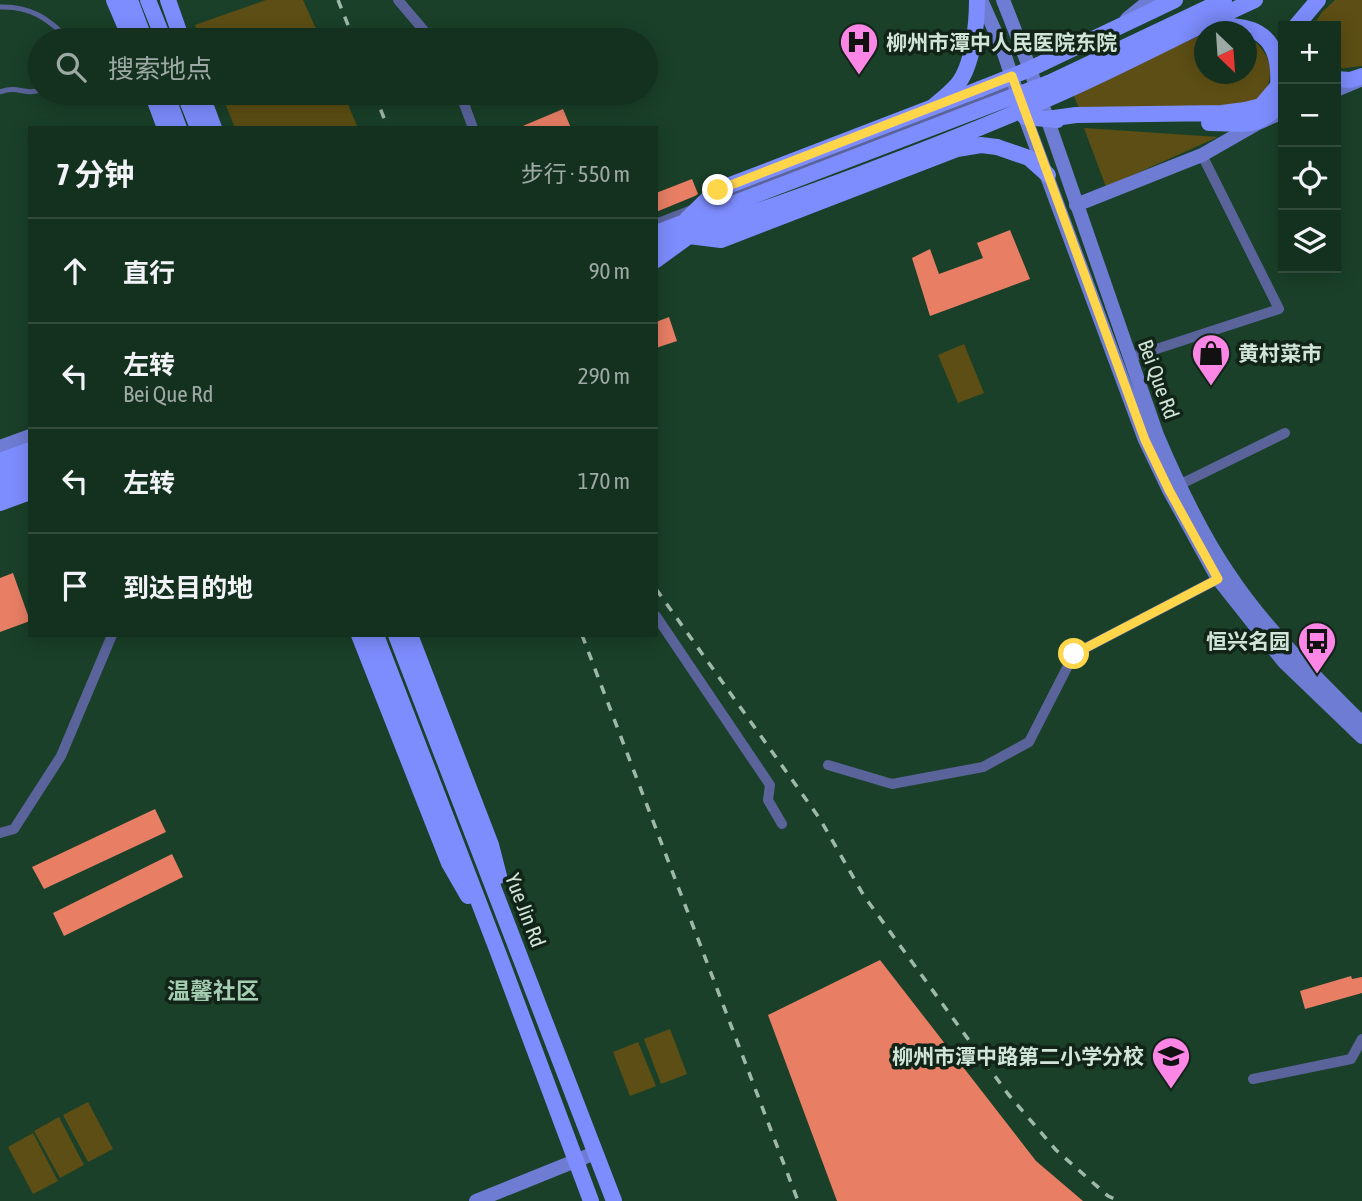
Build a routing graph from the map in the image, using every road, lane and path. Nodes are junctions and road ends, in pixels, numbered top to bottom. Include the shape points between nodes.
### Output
1 (107, 0) edge
2 (114, 0) edge
3 (130, 0) edge
4 (148, 0) edge
5 (168, 0) edge
6 (398, 0) edge
7 (979, 0) edge
8 (1003, 0) edge
9 (1150, 0) edge
10 (1175, 0) edge
11 (1224, 0) edge
12 (1255, 0) edge
13 (1318, 0) edge
14 (0, 7) edge
15 (1210, 21) edge
16 (1300, 21) edge
17 (58, 28) edge
18 (119, 28) edge
19 (126, 28) edge
20 (140, 28) edge
21 (159, 28) edge
22 (178, 28) edge
23 (422, 28) edge
24 (1116, 28) junction
25 (1194, 28) edge
26 (1257, 32) edge
27 (1030, 69) junction
28 (1362, 78) edge
29 (1341, 79) edge
30 (1014, 80) junction
31 (1341, 88) edge
32 (0, 92) edge
33 (28, 92) edge
34 (1278, 104) edge
35 (148, 105) edge
36 (156, 105) edge
37 (170, 105) edge
38 (189, 105) edge
39 (205, 105) edge
40 (464, 105) edge
41 (931, 109) junction
42 (1278, 115) edge
43 (1025, 117) junction
44 (1047, 118) junction
45 (1258, 123) junction
46 (156, 126) edge
47 (164, 126) edge
48 (178, 126) edge
49 (197, 126) edge
50 (213, 126) edge
51 (472, 126) edge
52 (1202, 155) junction
53 (1048, 175) junction
54 (1076, 205) junction
55 (658, 226) edge
56 (658, 227) edge
57 (685, 229) junction
58 (658, 253) edge
59 (1129, 358) junction
60 (1285, 433) dead end
61 (28, 437) edge
62 (0, 447) edge
63 (28, 451) edge
64 (0, 461) edge
65 (28, 467) edge
66 (0, 477) edge
67 (28, 480) edge
68 (1179, 485) junction
69 (28, 486) edge
70 (0, 490) edge
71 (28, 493) edge
72 (0, 496) edge
73 (0, 503) edge
74 (1218, 579) junction
75 (658, 619) edge
76 (112, 637) edge
77 (357, 637) edge
78 (357, 637) edge
79 (377, 637) edge
80 (397, 637) edge
81 (411, 637) edge
82 (1362, 723) edge
83 (1362, 737) edge
84 (828, 765) dead end
85 (782, 824) dead end
86 (0, 833) edge
87 (515, 940) junction
88 (496, 947) junction
89 (1362, 1039) edge
90 (1253, 1079) dead end
91 (595, 1153) junction
92 (576, 1161) junction
93 (476, 1201) edge
94 (591, 1201) edge
95 (614, 1201) edge

1 - 18 street
2 - 19 main road
3 - 20 main road
4 - 21 main road
5 - 22 main road
6 - 23 street
7 - 30 street, Bei Que Rd
7 - 41 main road via 970,56 959,83
8 - 27 street, Bei Que Rd
9 - 24 street
10 - 24 main road
11 - 57 main road, bridge via 1018,95
12 - 15 main road, bridge
13 - 16 main road
14 - 17 lane via 15,7 49,19
24 - 27 main road
25 - 57 main road, bridge via 1061,94 971,131
26 - 44 main road via 1266,38 1278,66 1278,86 1261,106 1222,113
27 - 30 main road
27 - 44 street, Bei Que Rd
28 - 29 main road
28 - 31 street
30 - 41 main road, bridge
30 - 43 street, Bei Que Rd
30 - 55 street
32 - 33 lane via 11,88
34 - 45 main road
35 - 46 street
36 - 47 main road
37 - 48 main road
38 - 49 main road
39 - 50 main road
40 - 51 street
41 - 57 main road, bridge via 718,190
42 - 45 street
43 - 44 main road
43 - 53 street, Bei Que Rd
43 - 58 street
44 - 45 main road
44 - 54 street, Bei Que Rd
45 - 52 street
52 - 54 street
52 - 59 street via 1279,309
53 - 57 main road, bridge via 1029,158 981,145 957,149 721,240
53 - 74 street, Bei Que Rd via 1145,440
54 - 59 street, Bei Que Rd
56 - 57 main road, bridge
57 - 58 main road, bridge
59 - 68 street, Bei Que Rd
60 - 68 street
61 - 62 street
63 - 64 main road
65 - 66 main road
67 - 70 main road
68 - 82 street, Bei Que Rd via 1228,574 1292,654
69 - 72 street
71 - 73 main road
74 - 83 street, Bei Que Rd via 1284,662
74 - 84 street via 1074,654 1029,743 983,767 892,784
75 - 85 street via 770,785 768,800
76 - 86 street via 61,756 14,830
77 - 88 main road via 449,863
78 - 88 street via 437,849
79 - 88 main road, Yue Jin Rd
80 - 87 main road, Yue Jin Rd
81 - 87 main road via 492,845
87 - 91 main road, Yue Jin Rd
88 - 92 main road, Yue Jin Rd
89 - 90 street via 1351,1059
91 - 92 street
91 - 95 main road, Yue Jin Rd
92 - 93 street
92 - 94 main road, Yue Jin Rd

